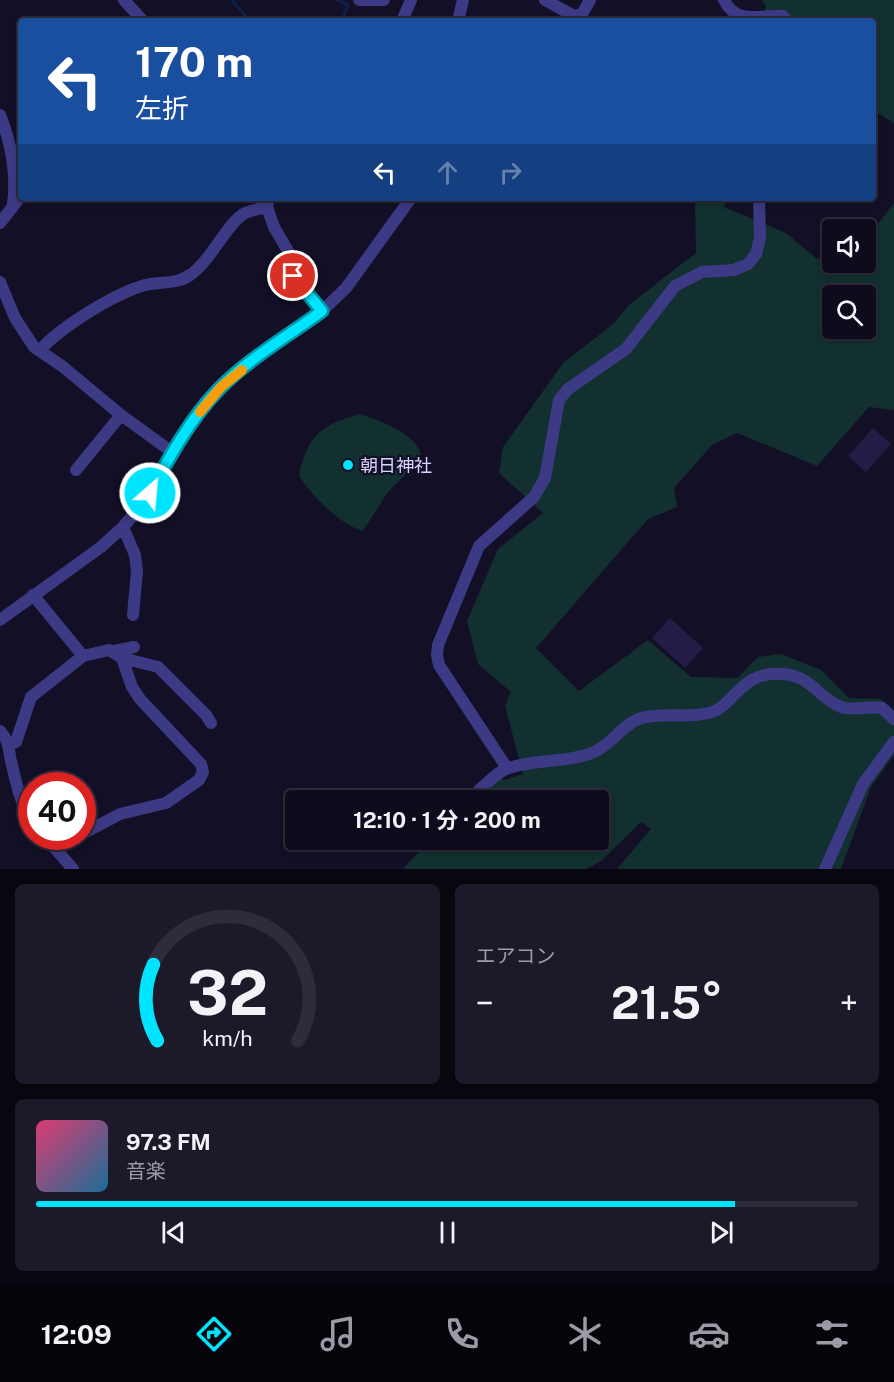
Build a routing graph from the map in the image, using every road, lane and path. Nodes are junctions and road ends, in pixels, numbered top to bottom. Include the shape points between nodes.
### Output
1 (124, 0) edge
2 (358, 0) edge
3 (384, 0) edge
4 (411, 0) edge
5 (463, 0) edge
6 (545, 0) edge
7 (590, 0) edge
8 (724, 0) edge
9 (140, 18) edge
10 (403, 18) edge
11 (459, 18) edge
12 (746, 18) edge
13 (761, 18) edge
14 (784, 18) edge
15 (0, 114) edge
16 (17, 200) edge
17 (409, 201) edge
18 (759, 201) edge
19 (268, 203) edge
20 (0, 224) edge
21 (0, 282) edge
22 (322, 311) junction
23 (40, 350) junction
24 (121, 415) junction
25 (172, 452) junction
26 (76, 470) dead end
27 (123, 527) junction
28 (33, 595) junction
29 (133, 615) dead end
30 (0, 620) edge
31 (134, 647) dead end
32 (118, 655) junction
33 (83, 656) junction
34 (894, 719) edge
35 (210, 723) dead end
36 (0, 731) edge
37 (894, 742) edge
38 (10, 744) junction
39 (507, 768) junction
40 (18, 788) edge
41 (479, 790) dead end
42 (96, 827) edge
43 (57, 850) edge
44 (73, 869) edge
45 (825, 869) edge

1 - 9 street
2 - 3 street
4 - 10 street
5 - 11 street
6 - 7 street via 574,16 582,14
8 - 12 street via 727,7
13 - 14 street
15 - 16 street
16 - 20 street
17 - 22 street via 346,288
18 - 39 street via 760,238 756,254 748,264 734,270 702,272 675,286 631,345 568,389 559,400 545,478 528,503 479,546 436,655
19 - 22 street via 274,227 288,251 293,276
19 - 23 street via 243,214 200,269 177,282 130,291 68,325
21 - 23 street via 15,318
22 - 25 street via 221,387
23 - 24 street
24 - 25 street
24 - 26 street
25 - 27 street via 150,493
27 - 28 street
27 - 29 street via 137,571
28 - 30 street
28 - 33 street
31 - 32 street
32 - 33 street via 109,650
32 - 35 street via 158,668
32 - 42 street via 140,699 201,764 203,771 199,780 166,803 120,814
33 - 38 street via 32,697 16,742
34 - 39 street via 882,708 839,706 797,676 770,674 741,686 710,713 645,717 633,721 591,753
36 - 38 street
37 - 45 street via 863,784
38 - 40 street
39 - 41 street
43 - 44 street

